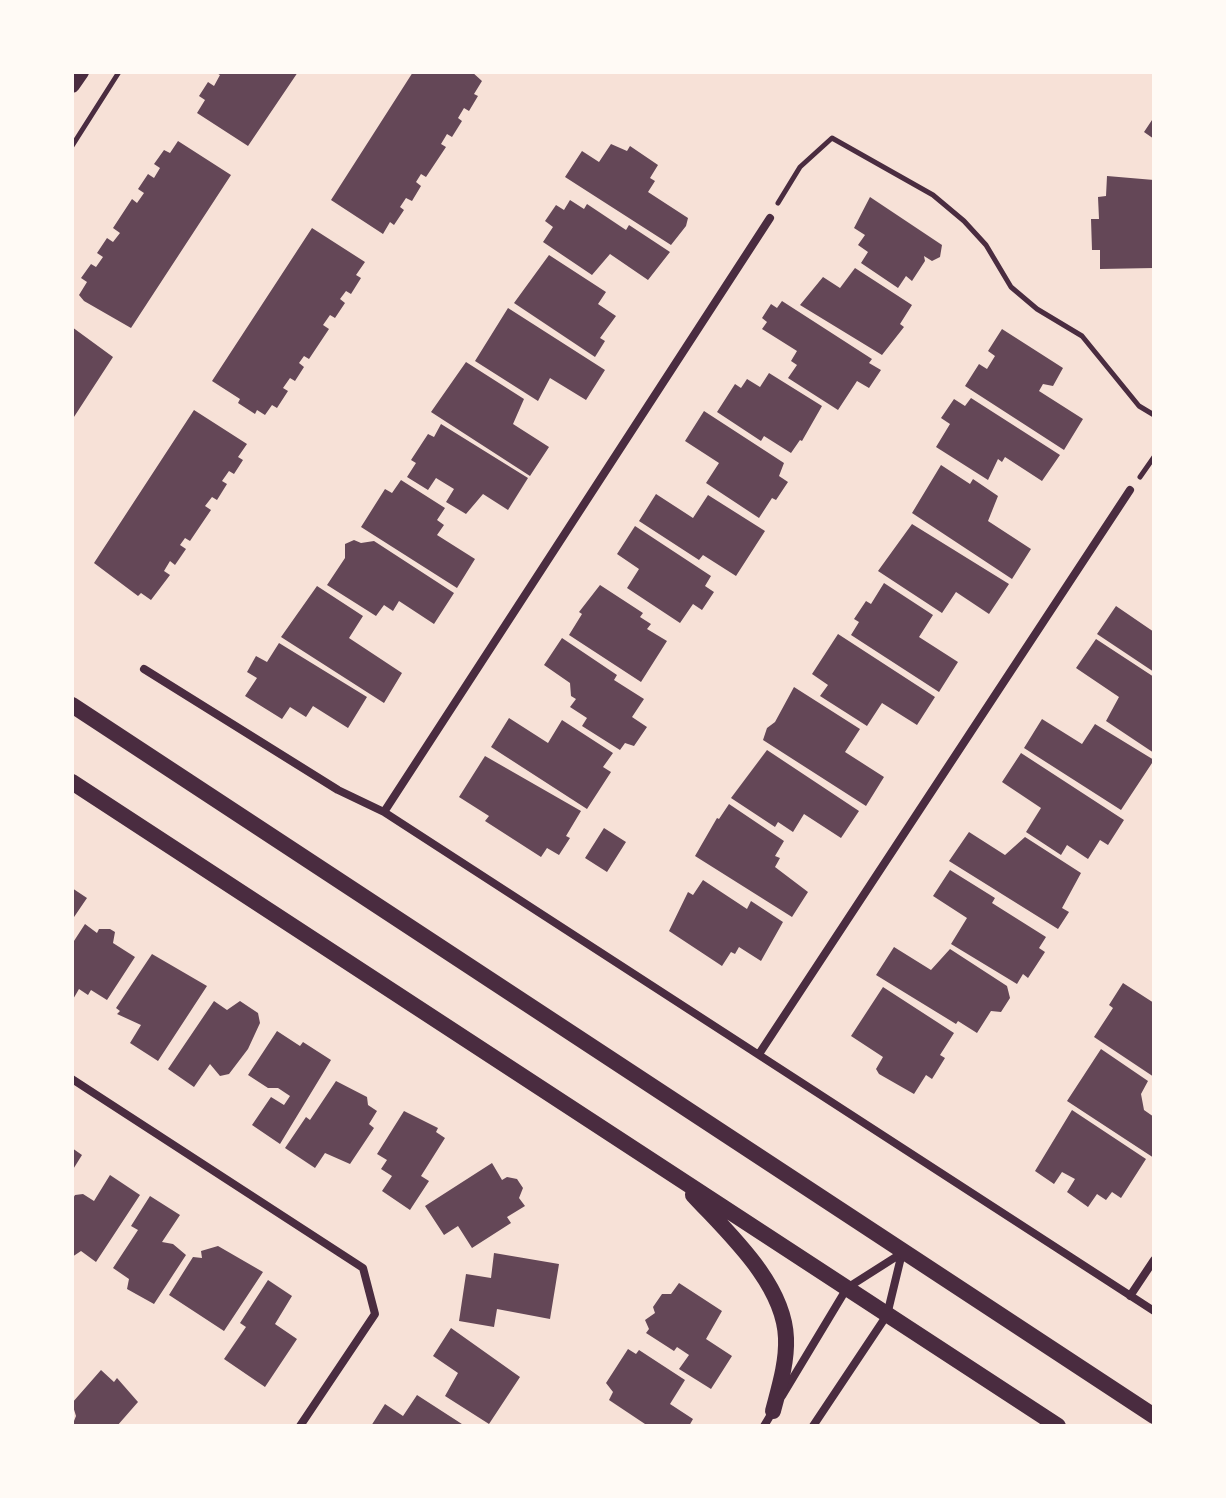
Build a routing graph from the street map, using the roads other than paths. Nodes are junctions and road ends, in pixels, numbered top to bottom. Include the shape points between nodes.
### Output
1 (81, 72) edge
2 (72, 85) edge
3 (770, 218) road end
4 (1130, 490) dead end
5 (144, 669) dead end
6 (72, 705) edge
7 (72, 782) edge
8 (384, 812) junction
9 (759, 1054) junction
10 (72, 1079) edge
11 (676, 1176) junction
12 (902, 1253) junction
13 (1154, 1260) edge
14 (847, 1288) junction
15 (1130, 1296) junction
16 (1154, 1311) edge
17 (887, 1315) junction
18 (1154, 1416) edge
19 (768, 1419) edge
20 (300, 1426) edge
21 (813, 1426) edge
22 (1058, 1426) edge

1 - 2 main road
3 - 8 street
4 - 9 street
5 - 8 street via 338,790
6 - 12 main road
7 - 11 main road
8 - 9 street
9 - 15 street
10 - 20 street via 363,1268 375,1314
11 - 14 main road
11 - 19 main road via 737,1244 778,1302 786,1337
12 - 14 street
12 - 17 street
12 - 18 main road
13 - 15 street
14 - 17 main road
14 - 19 street
15 - 16 street
17 - 21 street
17 - 22 main road

